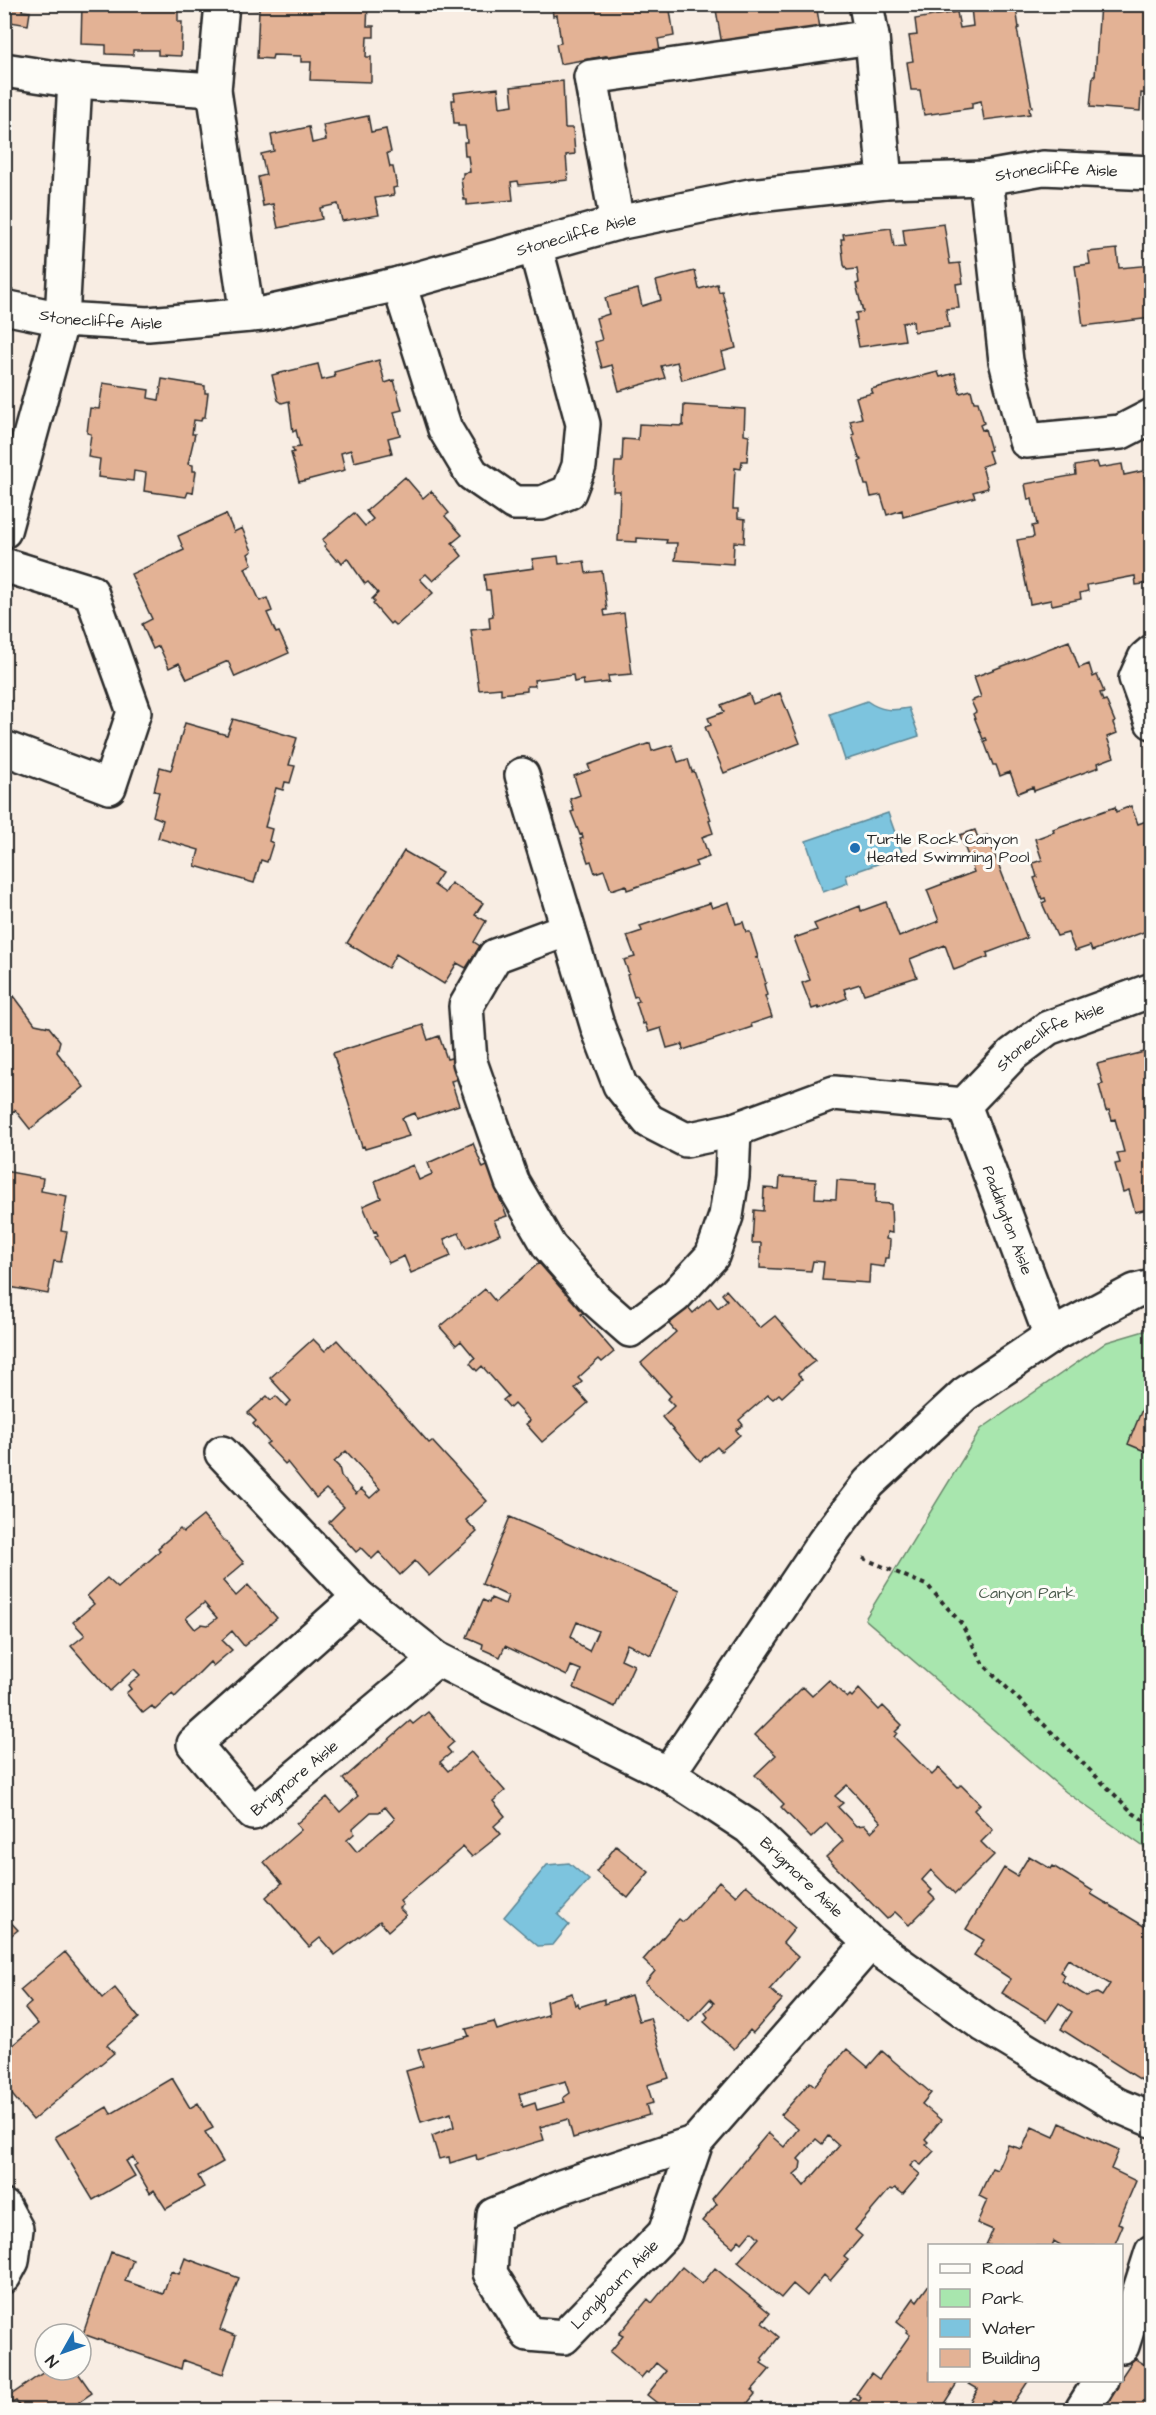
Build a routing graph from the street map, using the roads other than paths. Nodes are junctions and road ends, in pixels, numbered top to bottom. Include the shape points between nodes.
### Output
1 (222, 4) edge
2 (866, 4) edge
3 (872, 36) junction
4 (4, 70) edge
5 (75, 81) junction
6 (214, 90) junction
7 (1152, 173) edge
8 (986, 178) junction
9 (885, 181) junction
10 (617, 223) junction
11 (535, 246) junction
12 (399, 284) junction
13 (4, 307) edge
14 (247, 315) junction
15 (62, 319) junction
16 (1152, 416) edge
17 (4, 531) edge
18 (4, 565) edge
19 (1152, 652) edge
20 (1152, 722) edge
21 (4, 748) edge
22 (522, 775) dead end
23 (568, 929) junction
24 (1152, 990) edge
25 (964, 1105) junction
26 (734, 1130) junction
27 (1152, 1287) edge
28 (1051, 1336) junction
29 (222, 1454) dead end
30 (359, 1597) junction
31 (437, 1659) junction
32 (668, 1774) junction
33 (870, 1943) junction
34 (1152, 2120) edge
35 (696, 2142) junction
36 (4, 2207) edge
37 (1152, 2252) edge
38 (4, 2276) edge
39 (1123, 2343) edge
40 (1100, 2382) edge
41 (1082, 2410) edge

1 - 6 street
2 - 3 street
3 - 9 street
3 - 10 street via 591,77
4 - 5 street
5 - 6 street
5 - 15 street
6 - 14 street
7 - 8 street, Stonecliffe Aisle via 1043,168
8 - 9 street, Stonecliffe Aisle
8 - 16 street via 1006,361 1026,441 1121,432
9 - 10 street, Stonecliffe Aisle via 750,196
10 - 11 street, Stonecliffe Aisle
11 - 12 street, Stonecliffe Aisle
11 - 12 street via 583,424 579,466 569,492 542,504 514,503 472,474 445,429
12 - 14 street, Stonecliffe Aisle
13 - 15 street, Stonecliffe Aisle
14 - 15 street, Stonecliffe Aisle via 148,324
15 - 17 street
18 - 21 street via 91,592 134,712 109,787
19 - 20 street via 1136,678
22 - 23 street
23 - 26 street via 620,1085 649,1121 686,1140
23 - 26 street via 495,956 466,1006 470,1062 512,1182 549,1246 596,1300 630,1330 675,1296 712,1256 726,1216
24 - 25 street, Stonecliffe Aisle via 1048,1028 1013,1054
25 - 26 street via 834,1093
25 - 28 street, Paddington Aisle
27 - 28 street via 1135,1291
28 - 32 street via 965,1394 869,1483 824,1542
29 - 30 street, Brigmore Aisle
30 - 31 street, Brigmore Aisle
30 - 31 street, Brigmore Aisle via 194,1744 253,1813
31 - 32 street, Brigmore Aisle
32 - 33 street, Brigmore Aisle via 749,1827
33 - 34 street, Brigmore Aisle via 984,2025 1117,2105
33 - 35 street, Longbourn Aisle
35 - 35 street, Longbourn Aisle via 665,2232 564,2337 528,2334 490,2273 494,2215 561,2187
36 - 38 street via 16,2229 12,2261
37 - 39 street
40 - 41 street

